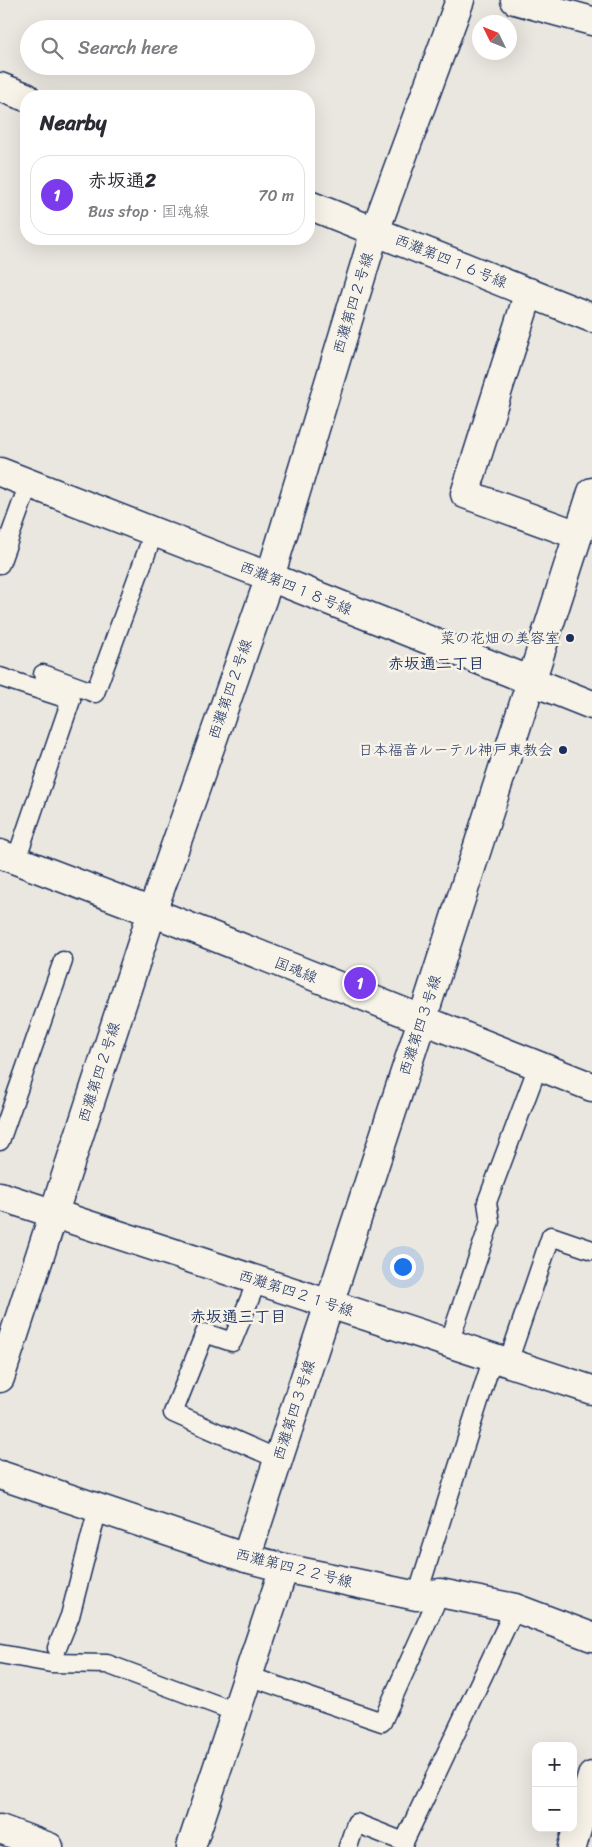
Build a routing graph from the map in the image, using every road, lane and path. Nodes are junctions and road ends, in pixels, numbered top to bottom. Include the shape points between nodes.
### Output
1 (460, 0) edge
2 (514, 0) edge
3 (592, 21) edge
4 (0, 87) edge
5 (20, 95) edge
6 (315, 207) edge
7 (375, 231) junction
8 (529, 292) junction
9 (592, 318) edge
10 (0, 472) edge
11 (29, 484) junction
12 (592, 492) edge
13 (154, 532) junction
14 (578, 535) junction
15 (0, 564) edge
16 (270, 577) junction
17 (43, 674) dead end
18 (0, 677) edge
19 (531, 682) junction
20 (592, 705) edge
21 (8, 857) edge
22 (152, 912) junction
23 (63, 961) dead end
24 (422, 1020) junction
25 (538, 1066) junction
26 (592, 1088) edge
27 (0, 1141) edge
28 (0, 1196) edge
29 (52, 1214) junction
30 (592, 1250) edge
31 (257, 1280) junction
32 (328, 1304) junction
33 (449, 1343) junction
34 (500, 1360) junction
35 (0, 1378) edge
36 (592, 1390) edge
37 (278, 1458) junction
38 (0, 1475) edge
39 (98, 1508) junction
40 (246, 1558) junction
41 (284, 1568) junction
42 (429, 1594) junction
43 (515, 1608) junction
44 (592, 1637) edge
45 (57, 1648) dead end
46 (0, 1654) edge
47 (248, 1676) junction
48 (236, 1712) junction
49 (592, 1776) edge
50 (0, 1829) edge
51 (581, 1835) edge
52 (49, 1847) edge
53 (191, 1847) edge
54 (348, 1847) edge

1 - 7 street, 西灘第四２号線
2 - 3 street
4 - 5 street
6 - 7 street, 西灘第四１６号線
7 - 8 street, 西灘第四１６号線
7 - 16 street, 西灘第四２号線
8 - 9 street, 西灘第四１６号線
8 - 14 street via 465,494
10 - 11 street, 西灘第四１８号線
11 - 13 street, 西灘第四１８号線
11 - 15 lane
12 - 14 street, 西灘第四３号線
13 - 16 street, 西灘第四１８号線
13 - 17 lane via 95,694
14 - 19 street, 西灘第四３号線
16 - 19 street, 西灘第四１８号線
16 - 22 street, 西灘第四２号線
18 - 21 lane via 71,700
19 - 20 street, 西灘第四１８号線
19 - 24 street, 西灘第四３号線
21 - 22 street, 国魂線
22 - 24 street, 国魂線
22 - 29 street, 西灘第四２号線
23 - 27 lane
24 - 25 street, 国魂線
24 - 32 street, 西灘第四３号線
25 - 26 street, 国魂線
25 - 33 lane via 487,1202 490,1222
28 - 29 street, 西灘第四２１号線
29 - 31 street, 西灘第四２１号線
29 - 35 street, 西灘第四２号線
30 - 34 lane via 551,1236
31 - 32 street, 西灘第四２１号線
31 - 37 lane via 232,1342 204,1333 173,1413
32 - 33 street, 西灘第四２１号線
32 - 37 street, 西灘第四３号線
33 - 34 street, 西灘第四２１号線
34 - 36 street, 西灘第四２１号線
34 - 42 lane
37 - 40 street, 西灘第四３号線
38 - 39 street, 西灘第四２２号線
39 - 40 street, 西灘第四２２号線
39 - 45 lane via 70,1616
40 - 41 street, 西灘第四２２号線
41 - 42 street, 西灘第四２２号線
41 - 47 street
42 - 43 street, 西灘第四２２号線
42 - 47 lane via 382,1722
43 - 44 street, 西灘第四２２号線
43 - 54 lane via 404,1842 356,1823
46 - 48 lane via 51,1663 107,1664
47 - 48 street
48 - 53 street
49 - 51 street
50 - 52 street

